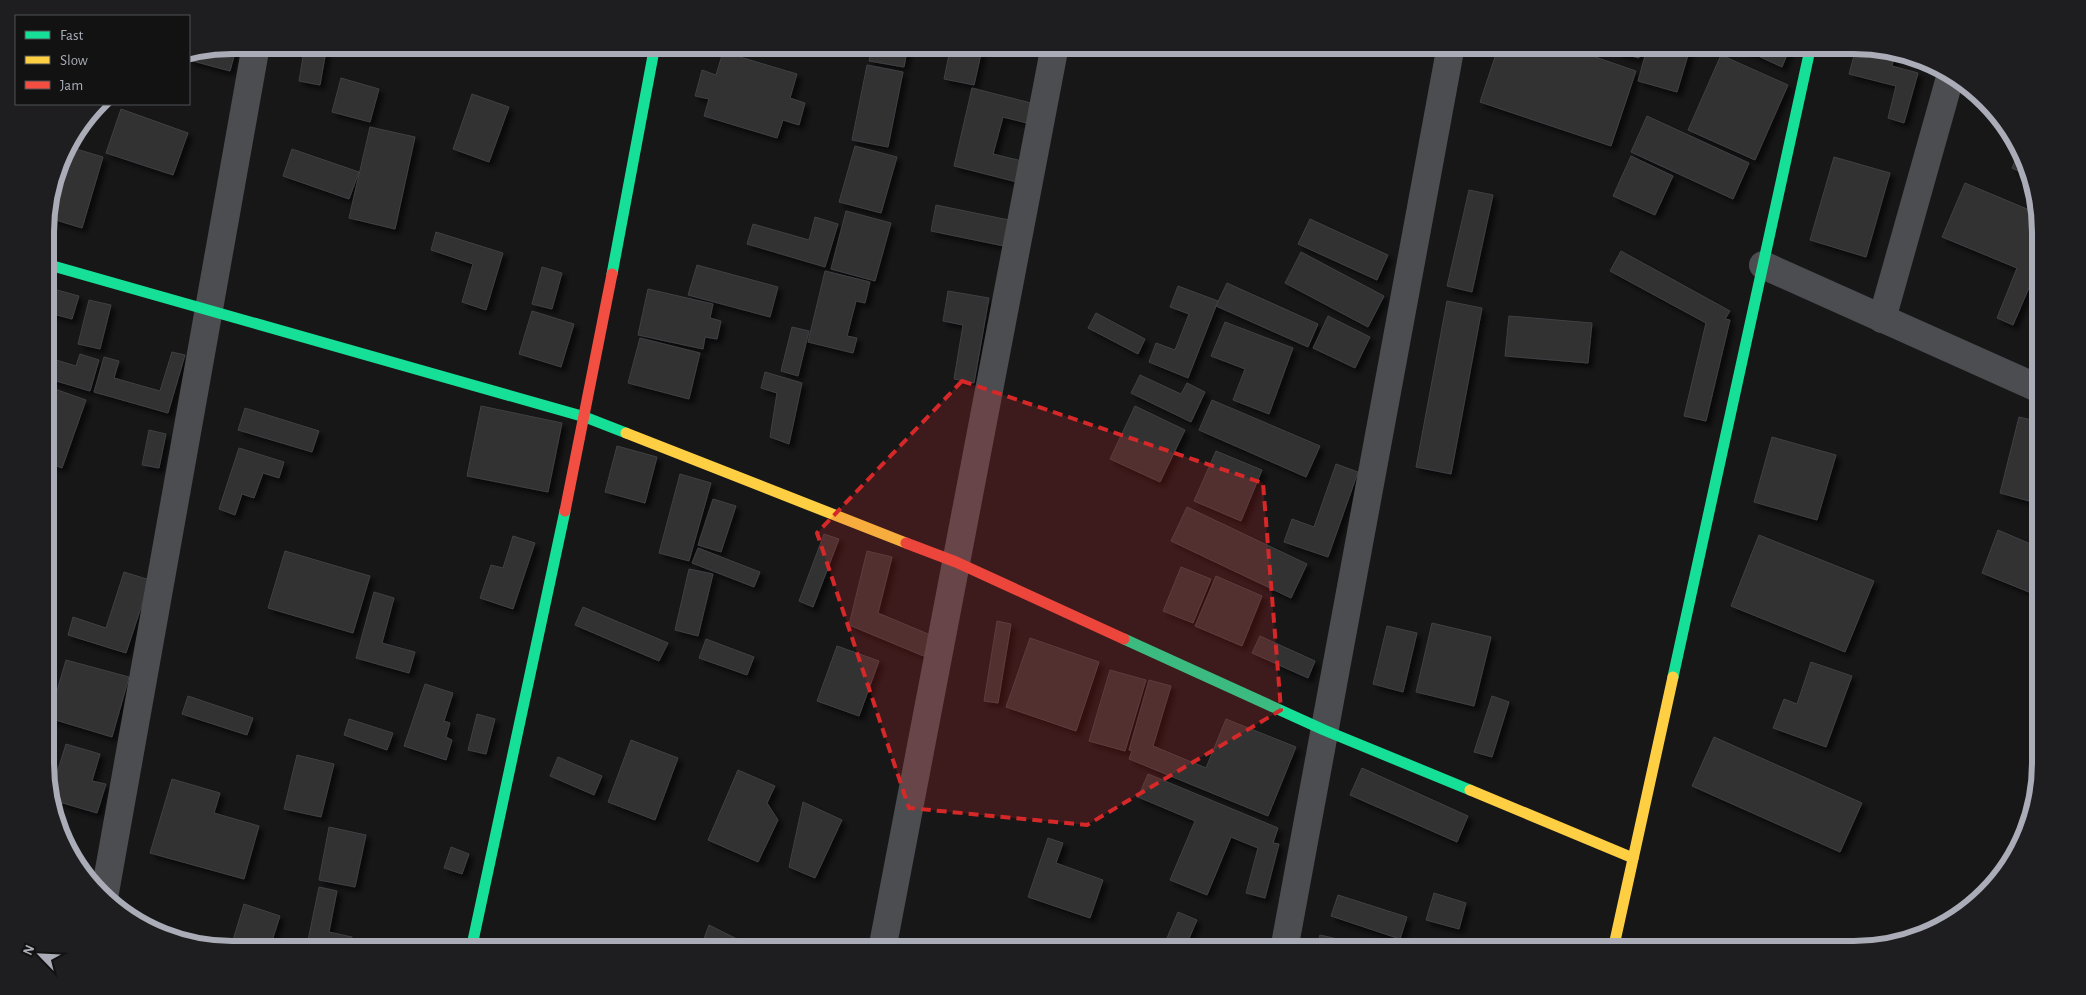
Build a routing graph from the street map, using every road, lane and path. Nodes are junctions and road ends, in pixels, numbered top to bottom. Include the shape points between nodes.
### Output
1 (254, 54) edge
2 (653, 54) edge
3 (1053, 54) edge
4 (1449, 54) edge
5 (1809, 54) edge
6 (1949, 81) edge
7 (1763, 265) junction
8 (54, 266) edge
9 (208, 310) junction
10 (1882, 318) junction
11 (2032, 385) edge
12 (585, 417) junction
13 (956, 562) junction
14 (1324, 730) junction
15 (1633, 858) junction
16 (106, 889) edge
17 (473, 941) edge
18 (884, 941) edge
19 (1286, 941) edge
20 (1615, 941) edge

1 - 9 street
2 - 12 street
3 - 13 street
4 - 14 street
5 - 7 street
6 - 10 street
7 - 10 street
7 - 15 street
8 - 9 street
9 - 12 street
9 - 16 street
10 - 11 street
12 - 13 street
12 - 17 street
13 - 14 street
13 - 18 street
14 - 15 street
14 - 19 street
15 - 20 street

